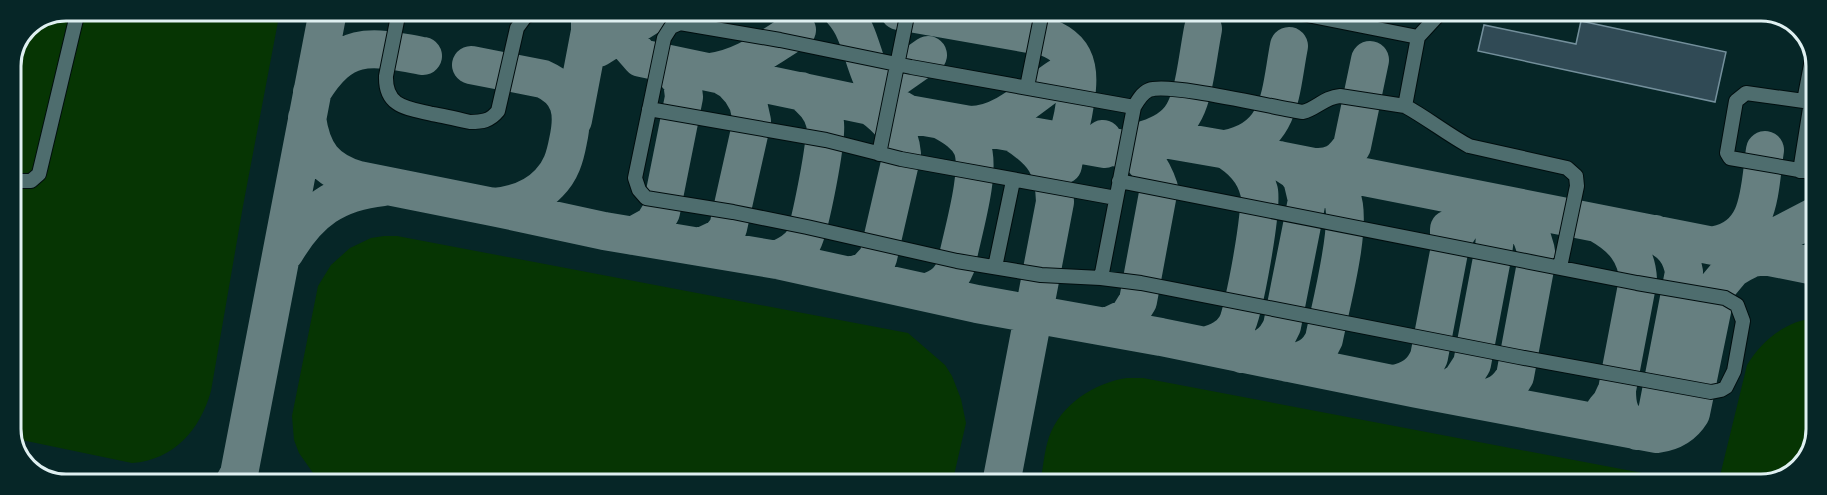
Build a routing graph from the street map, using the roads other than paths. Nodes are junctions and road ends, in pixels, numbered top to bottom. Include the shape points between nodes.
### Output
1 (75, 21) edge
2 (397, 21) edge
3 (522, 21) edge
4 (906, 21) edge
5 (1040, 21) edge
6 (1337, 21) edge
7 (1433, 21) edge
8 (1418, 37) junction
9 (898, 64) junction
10 (1027, 87) junction
11 (1806, 101) edge
12 (1405, 106) junction
13 (1134, 107) junction
14 (649, 109) junction
15 (1806, 129) edge
16 (879, 154) junction
17 (1800, 171) junction
18 (1806, 172) edge
19 (21, 181) edge
20 (1013, 181) junction
21 (1119, 181) junction
22 (1116, 198) junction
23 (995, 267) junction
24 (1560, 267) junction
25 (1101, 278) junction

1 - 19 lane via 39,174 30,181
2 - 3 lane via 385,84 390,96 402,107 470,122 491,118 498,111 517,28
4 - 9 lane
5 - 10 lane
6 - 8 lane
7 - 8 lane
8 - 12 lane
9 - 10 lane
9 - 14 lane via 680,23 671,27 664,38
9 - 16 lane
10 - 13 lane
11 - 17 lane via 1742,96 1736,101 1727,153 1730,158
12 - 13 lane via 1340,96 1303,112 1159,88 1144,92
12 - 24 lane via 1469,146 1567,168 1576,176
13 - 21 lane
14 - 16 lane via 826,140
14 - 23 lane via 635,178 646,198 733,212
15 - 17 lane
16 - 20 lane
17 - 18 lane
20 - 22 lane
20 - 23 lane
21 - 22 lane
21 - 24 lane
22 - 25 lane
23 - 25 lane via 1041,275
24 - 25 lane via 1725,298 1737,305 1743,321 1734,371 1726,387 1717,392 1696,390

